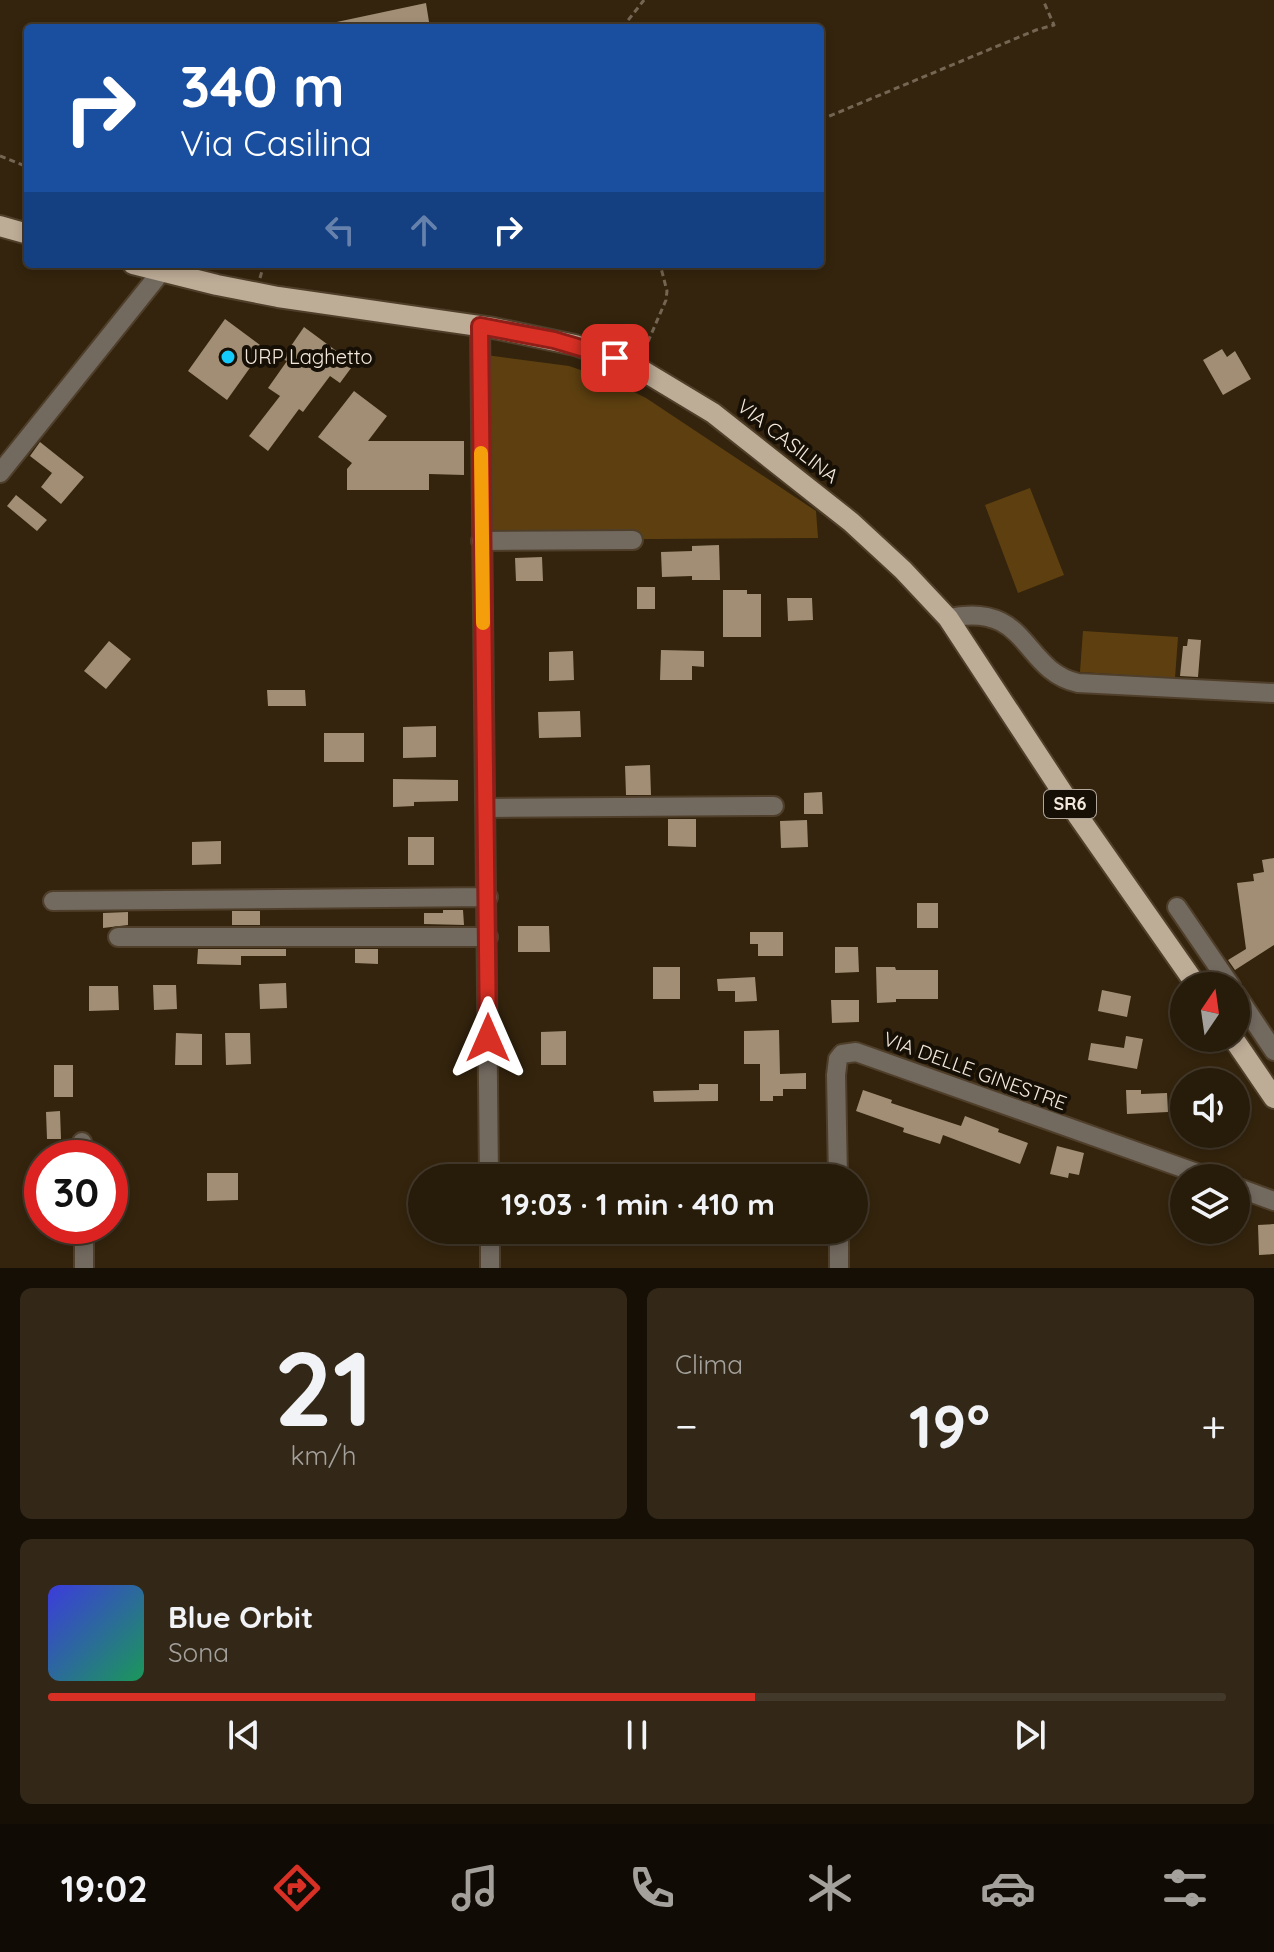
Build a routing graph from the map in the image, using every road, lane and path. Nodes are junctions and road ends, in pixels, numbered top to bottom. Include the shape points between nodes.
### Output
1 (644, 0) edge
2 (1043, 0) edge
3 (625, 24) edge
4 (824, 118) edge
5 (0, 156) edge
6 (24, 165) edge
7 (0, 226) edge
8 (24, 233) edge
9 (147, 268) edge
10 (661, 268) edge
11 (161, 272) junction
12 (480, 326) junction
13 (644, 351) dead end
14 (0, 440) edge
15 (16, 453) junction
16 (0, 473) edge
17 (633, 540) dead end
18 (481, 541) junction
19 (948, 618) junction
20 (1274, 693) edge
21 (774, 806) dead end
22 (486, 808) junction
23 (488, 897) junction
24 (53, 901) dead end
25 (1177, 907) dead end
26 (118, 937) dead end
27 (488, 937) junction
28 (1187, 972) edge
29 (1221, 972) edge
30 (1250, 1015) edge
31 (1274, 1051) edge
32 (1243, 1052) edge
33 (1274, 1098) edge
34 (489, 1164) edge
35 (838, 1164) edge
36 (1172, 1164) edge
37 (1250, 1192) edge
38 (1274, 1201) edge
39 (84, 1244) edge
40 (490, 1244) edge
41 (839, 1244) edge
42 (84, 1268) edge
43 (490, 1268) edge
44 (839, 1268) edge

1 - 3 path
2 - 4 path via 1054,25
5 - 6 path
7 - 8 main road
9 - 11 main road, VIA CASILINA / SR6
10 - 13 path via 666,300
11 - 12 main road, VIA CASILINA / SR6 via 288,299
11 - 15 street
12 - 18 street
12 - 19 main road, VIA CASILINA / SR6 via 596,351 676,389 817,493
14 - 15 street
15 - 16 street
17 - 18 street
18 - 22 street
19 - 20 street via 982,617 1010,626 1052,672 1072,682
19 - 28 main road, VIA CASILINA / SR6
21 - 22 street
22 - 23 street
23 - 24 street
23 - 27 street
25 - 29 street
26 - 27 street
27 - 34 street
30 - 31 street
32 - 33 main road
35 - 36 street, VIA DELLE GINESTRE via 836,1075 838,1059 848,1052
37 - 38 street
39 - 42 street
40 - 43 street
41 - 44 street

